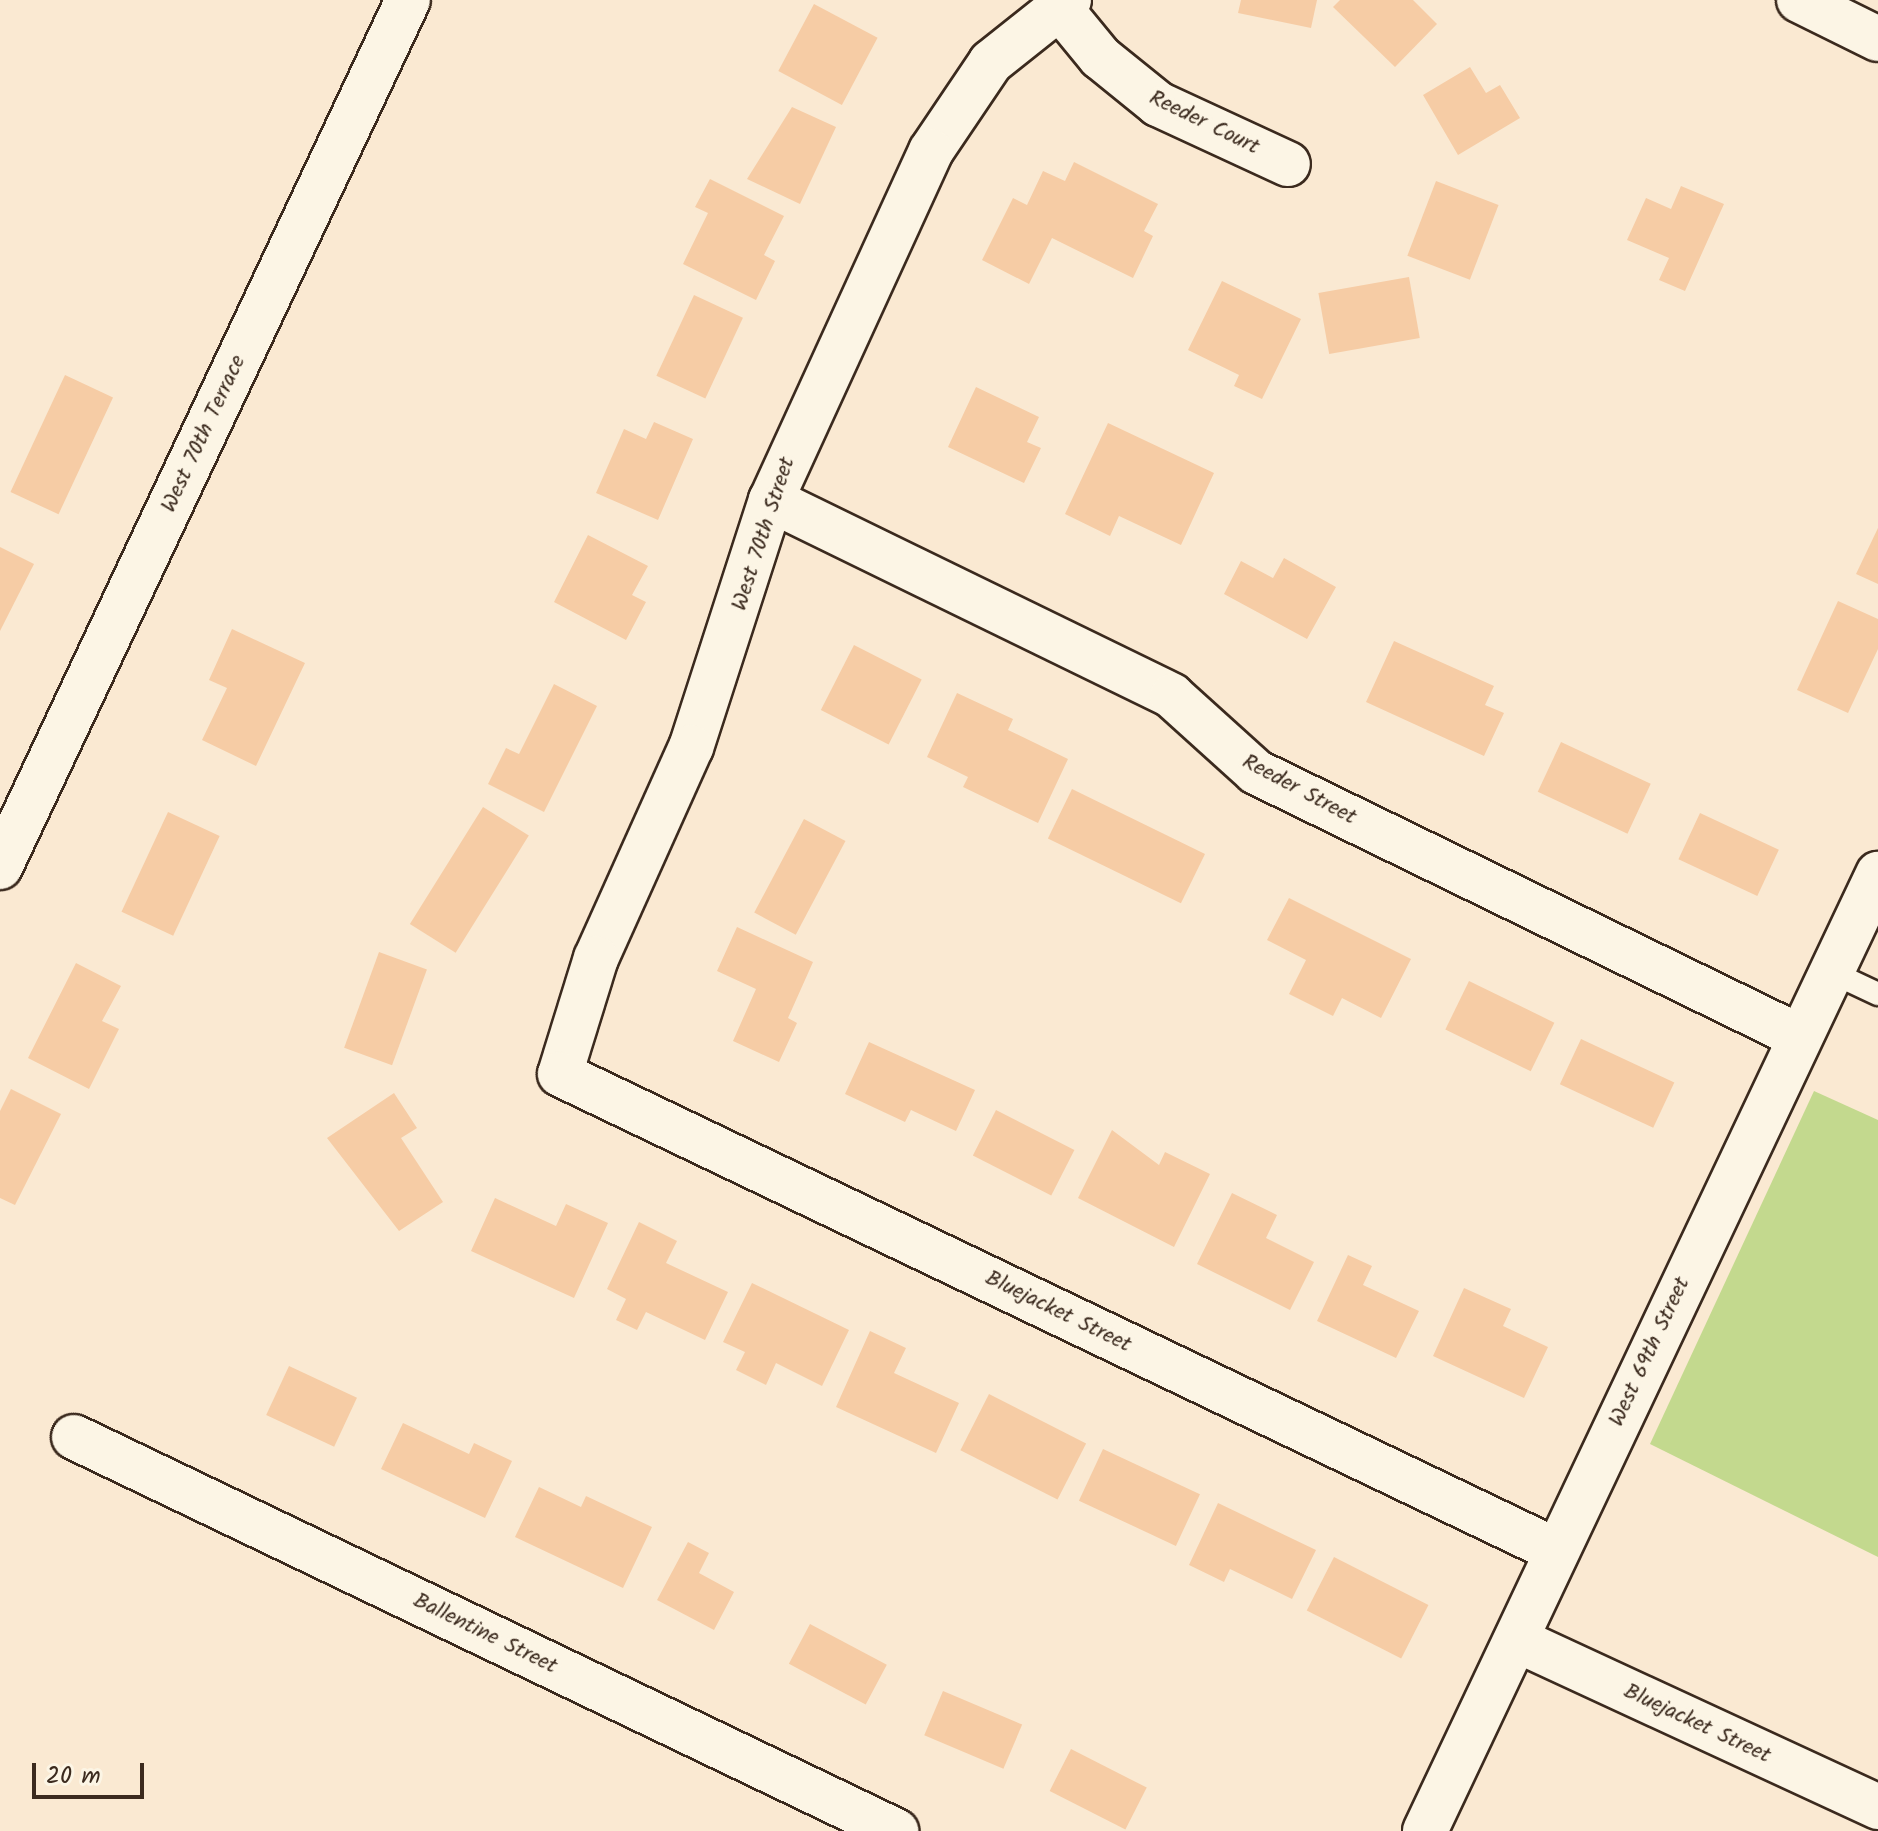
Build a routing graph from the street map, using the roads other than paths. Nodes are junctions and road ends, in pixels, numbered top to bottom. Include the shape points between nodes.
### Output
1 (408, 0) edge
2 (1799, 0) edge
3 (1064, 3) edge
4 (1878, 39) edge
5 (1288, 164) dead end
6 (771, 500) junction
7 (0, 867) edge
8 (1878, 876) edge
9 (1831, 972) junction
10 (1878, 994) edge
11 (1800, 1037) junction
12 (560, 1074) joint
13 (74, 1437) dead end
14 (1555, 1550) junction
15 (1517, 1640) junction
16 (1878, 1807) edge
17 (896, 1831) edge
18 (1425, 1831) edge

1 - 7 street, West 70th Terrace
2 - 4 street
3 - 5 street, Reeder Court via 1100,57 1158,104
3 - 6 street, West 70th Street via 991,62 948,119
6 - 11 street, Reeder Street via 1172,696 1256,772
6 - 12 street, West 70th Street via 691,747 596,958
8 - 9 street, West 69th Street
9 - 10 lane
9 - 11 street, West 69th Street
11 - 14 street, West 69th Street
12 - 14 street, Bluejacket Street
13 - 17 street, Ballentine Street
14 - 15 street, West 69th Street
15 - 16 street, Bluejacket Street
15 - 18 street, West 69th Street

